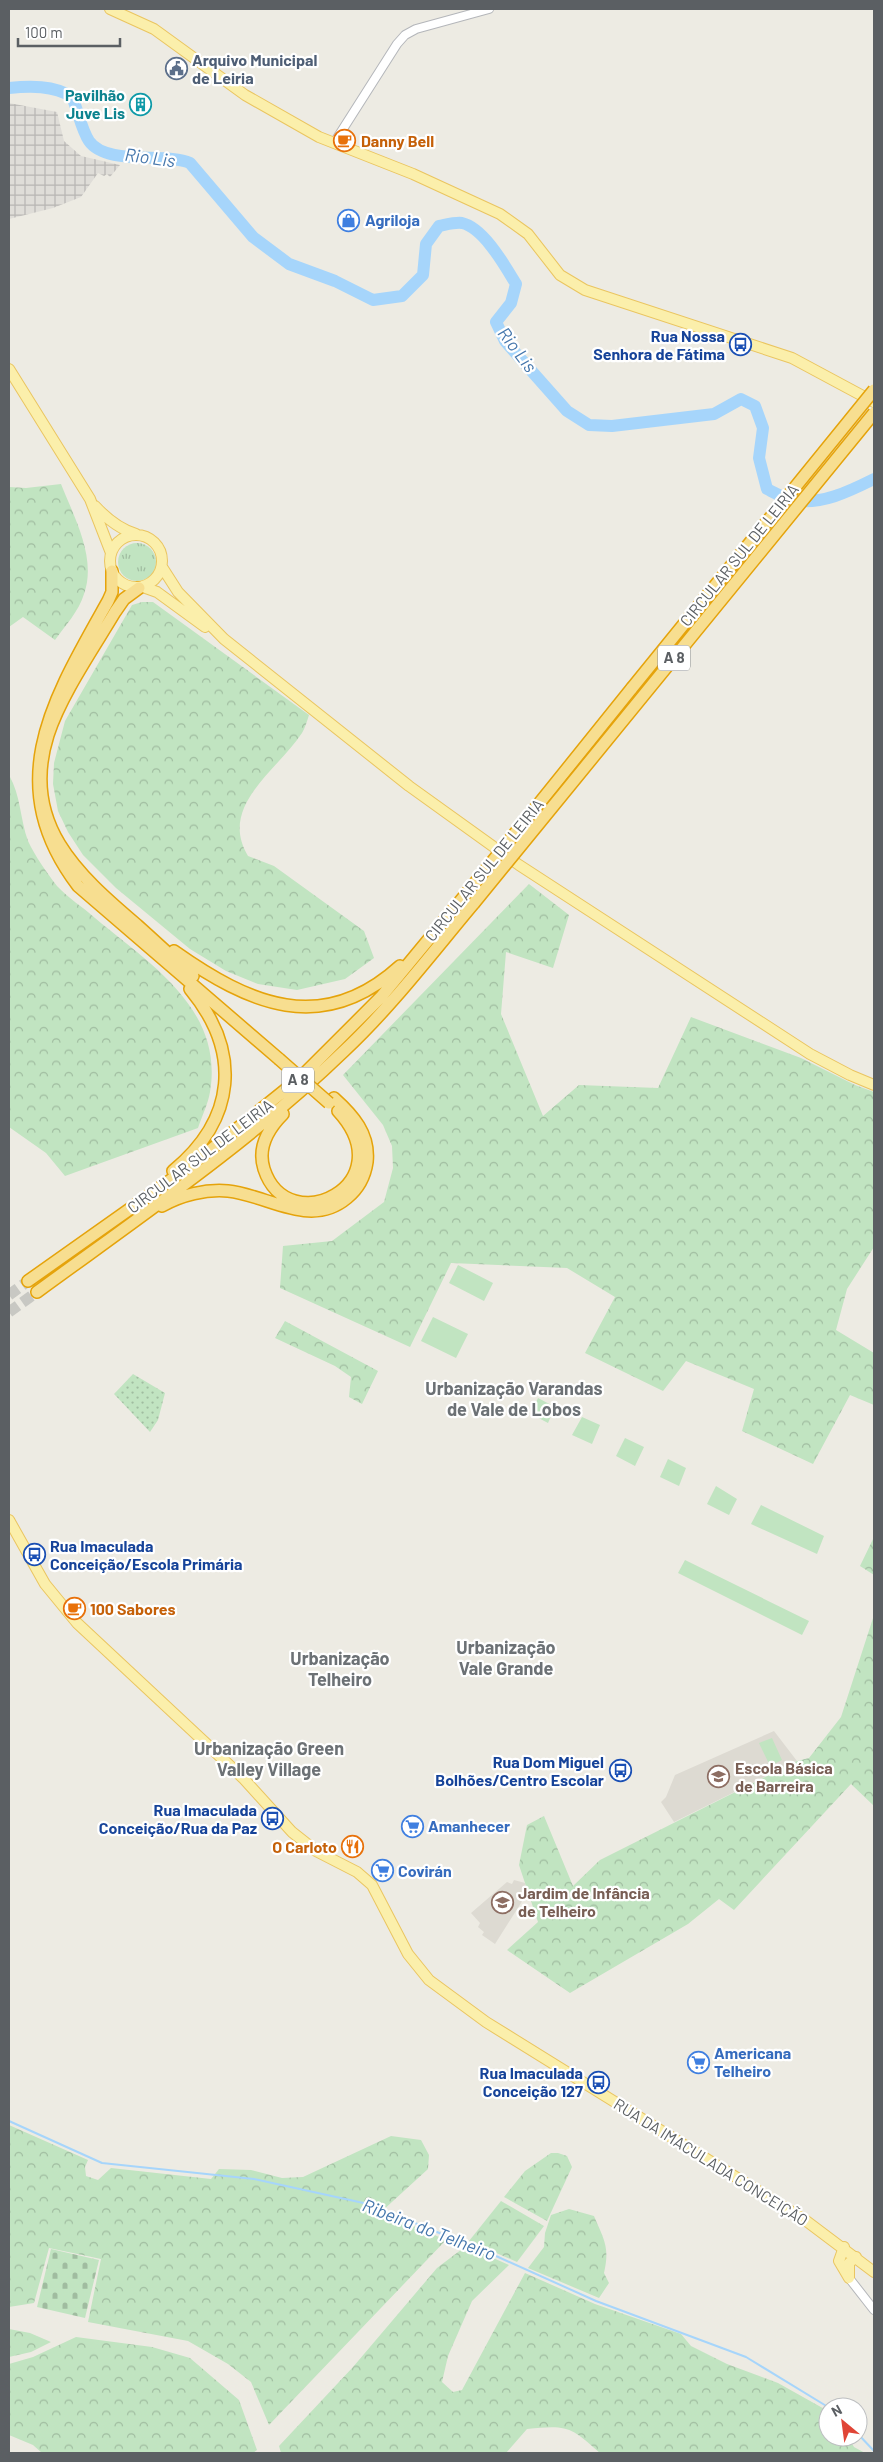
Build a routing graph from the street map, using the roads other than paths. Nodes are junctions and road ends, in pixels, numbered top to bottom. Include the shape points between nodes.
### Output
1 (110, 9) edge
2 (489, 9) edge
3 (334, 143) junction
4 (9, 370) edge
5 (874, 390) edge
6 (874, 402) edge
7 (874, 414) edge
8 (90, 499) junction
9 (140, 535) junction
10 (111, 554) junction
11 (162, 567) junction
12 (112, 571) junction
13 (141, 587) junction
14 (224, 638) junction
15 (471, 898) junction
16 (145, 932) junction
17 (426, 941) junction
18 (176, 972) junction
19 (281, 1057) junction
20 (874, 1084) edge
21 (302, 1091) junction
22 (331, 1100) junction
23 (148, 1196) junction
24 (122, 1230) junction
25 (28, 1281) tunnel mouth
26 (37, 1292) tunnel mouth
27 (9, 1520) edge
28 (844, 2247) junction
29 (848, 2260) junction
30 (874, 2272) edge
31 (848, 2278) joint
32 (874, 2310) edge

1 - 3 main road via 154,28 245,95
2 - 3 street via 405,35
3 - 6 main road via 413,174 500,214 528,234 560,274 585,290 792,358
4 - 8 main road
5 - 15 highway, CIRCULAR SUL DE LEIRIA / A 8, bridge via 744,548
7 - 15 highway, CIRCULAR SUL DE LEIRIA / A 8, bridge
8 - 9 main road via 111,521 125,531
8 - 10 main road
9 - 10 main road via 119,541
9 - 11 main road via 155,543 160,551
10 - 12 main road
11 - 13 main road via 155,580
11 - 14 main road via 178,592
12 - 13 main road via 120,582
12 - 18 highway via 112,592 108,601 42,722 33,755 33,799 43,835 64,870
13 - 14 main road via 157,592
13 - 16 highway via 124,599 115,612 56,715 45,747 42,783 45,809 62,851 87,880
14 - 20 main road via 409,786 518,865 810,1054
15 - 17 highway, CIRCULAR SUL DE LEIRIA / A 8
15 - 21 highway, CIRCULAR SUL DE LEIRIA / A 8 via 385,1009
16 - 17 highway via 235,989 269,1003 302,1008 336,1003 368,990 391,974
16 - 19 highway
17 - 23 highway, CIRCULAR SUL DE LEIRIA / A 8 via 381,997 300,1078 243,1126
18 - 19 highway
18 - 23 highway via 215,1026 223,1053 225,1084 218,1114 204,1139 193,1153 150,1190
19 - 22 highway, bridge
21 - 22 highway via 271,1126 262,1150 268,1178 278,1191 291,1199 318,1202 331,1198 342,1192 355,1174 359,1156 354,1133
21 - 24 highway, CIRCULAR SUL DE LEIRIA / A 8
22 - 24 highway via 358,1123 367,1148 367,1162 361,1180 351,1195 340,1203 328,1209 305,1211 239,1193 207,1191 172,1200
23 - 25 highway, CIRCULAR SUL DE LEIRIA / A 8
24 - 26 highway, CIRCULAR SUL DE LEIRIA / A 8
27 - 28 main road, RUA DA IMACULADA CONCEIÇÃO via 45,1584 82,1629 243,1778 292,1832 316,1851 357,1872 372,1885 408,1954 428,1980 486,2022
28 - 29 main road
28 - 29 main road, RUA DA IMACULADA CONCEIÇÃO
29 - 30 main road, RUA DA IMACULADA CONCEIÇÃO
29 - 31 main road
31 - 32 street

